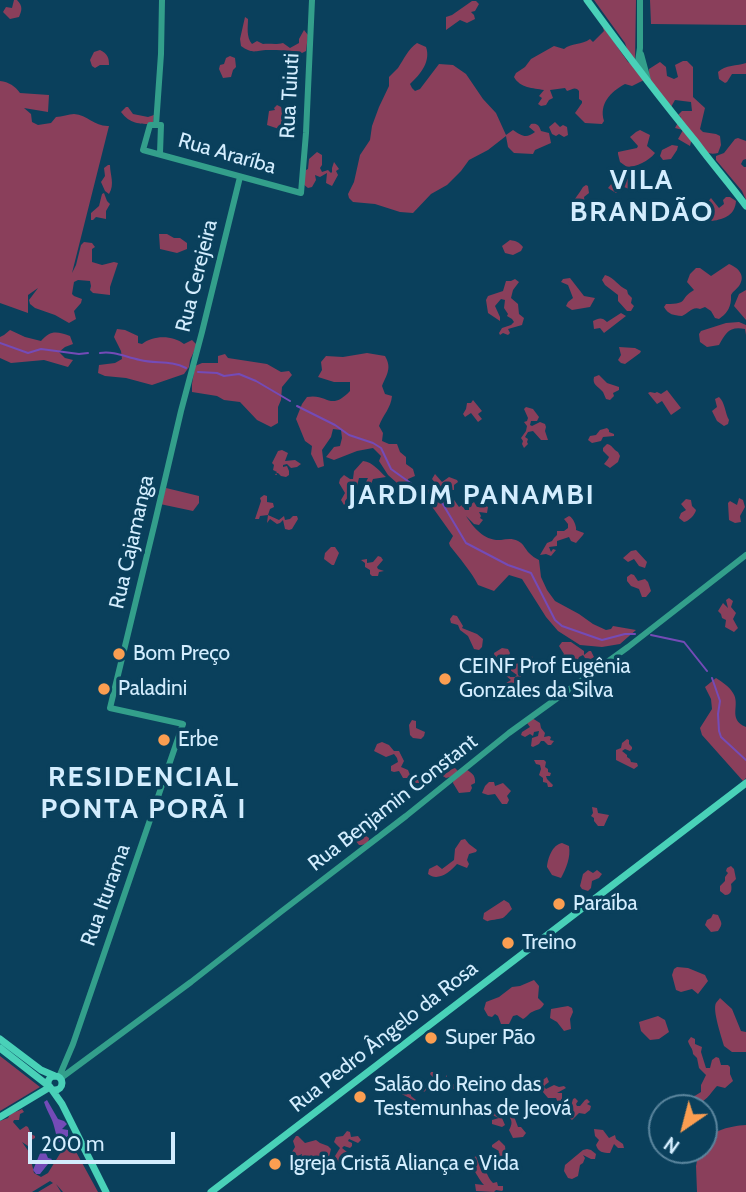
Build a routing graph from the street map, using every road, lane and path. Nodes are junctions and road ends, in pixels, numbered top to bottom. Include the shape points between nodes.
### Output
1 (162, 0) edge
2 (312, 0) edge
3 (587, 0) edge
4 (640, 0) edge
5 (640, 48) junction
6 (640, 71) junction
7 (648, 81) junction
8 (156, 125) junction
9 (160, 153) junction
10 (240, 177) junction
11 (301, 193) joint
12 (746, 206) edge
13 (189, 384) joint
14 (746, 555) edge
15 (183, 724) joint
16 (746, 783) edge
17 (0, 1039) edge
18 (0, 1048) edge
19 (59, 1079) junction
20 (50, 1087) junction
21 (62, 1104) junction
22 (0, 1117) edge
23 (106, 1192) edge
24 (211, 1192) edge

1 - 8 street
2 - 11 street, Rua Tuiuti
3 - 6 main road
4 - 5 street
5 - 6 street
5 - 7 street
6 - 7 main road
7 - 12 main road
8 - 9 street
8 - 9 street, Rua Araríba via 144,150
9 - 10 street, Rua Araríba
10 - 11 street, Rua Araríba
10 - 13 street, Rua Cerejeira
13 - 15 street, Rua Cajamanga via 110,708
14 - 19 street, Rua Benjamin Constant
15 - 19 street, Rua Iturama
16 - 24 main road, Rua Pedro Ângelo da Rosa
17 - 19 main road
18 - 20 main road
19 - 20 main road via 48,1081
19 - 20 main road via 57,1090
19 - 21 main road, Rua Iturama
20 - 21 main road
20 - 22 main road
21 - 23 main road

